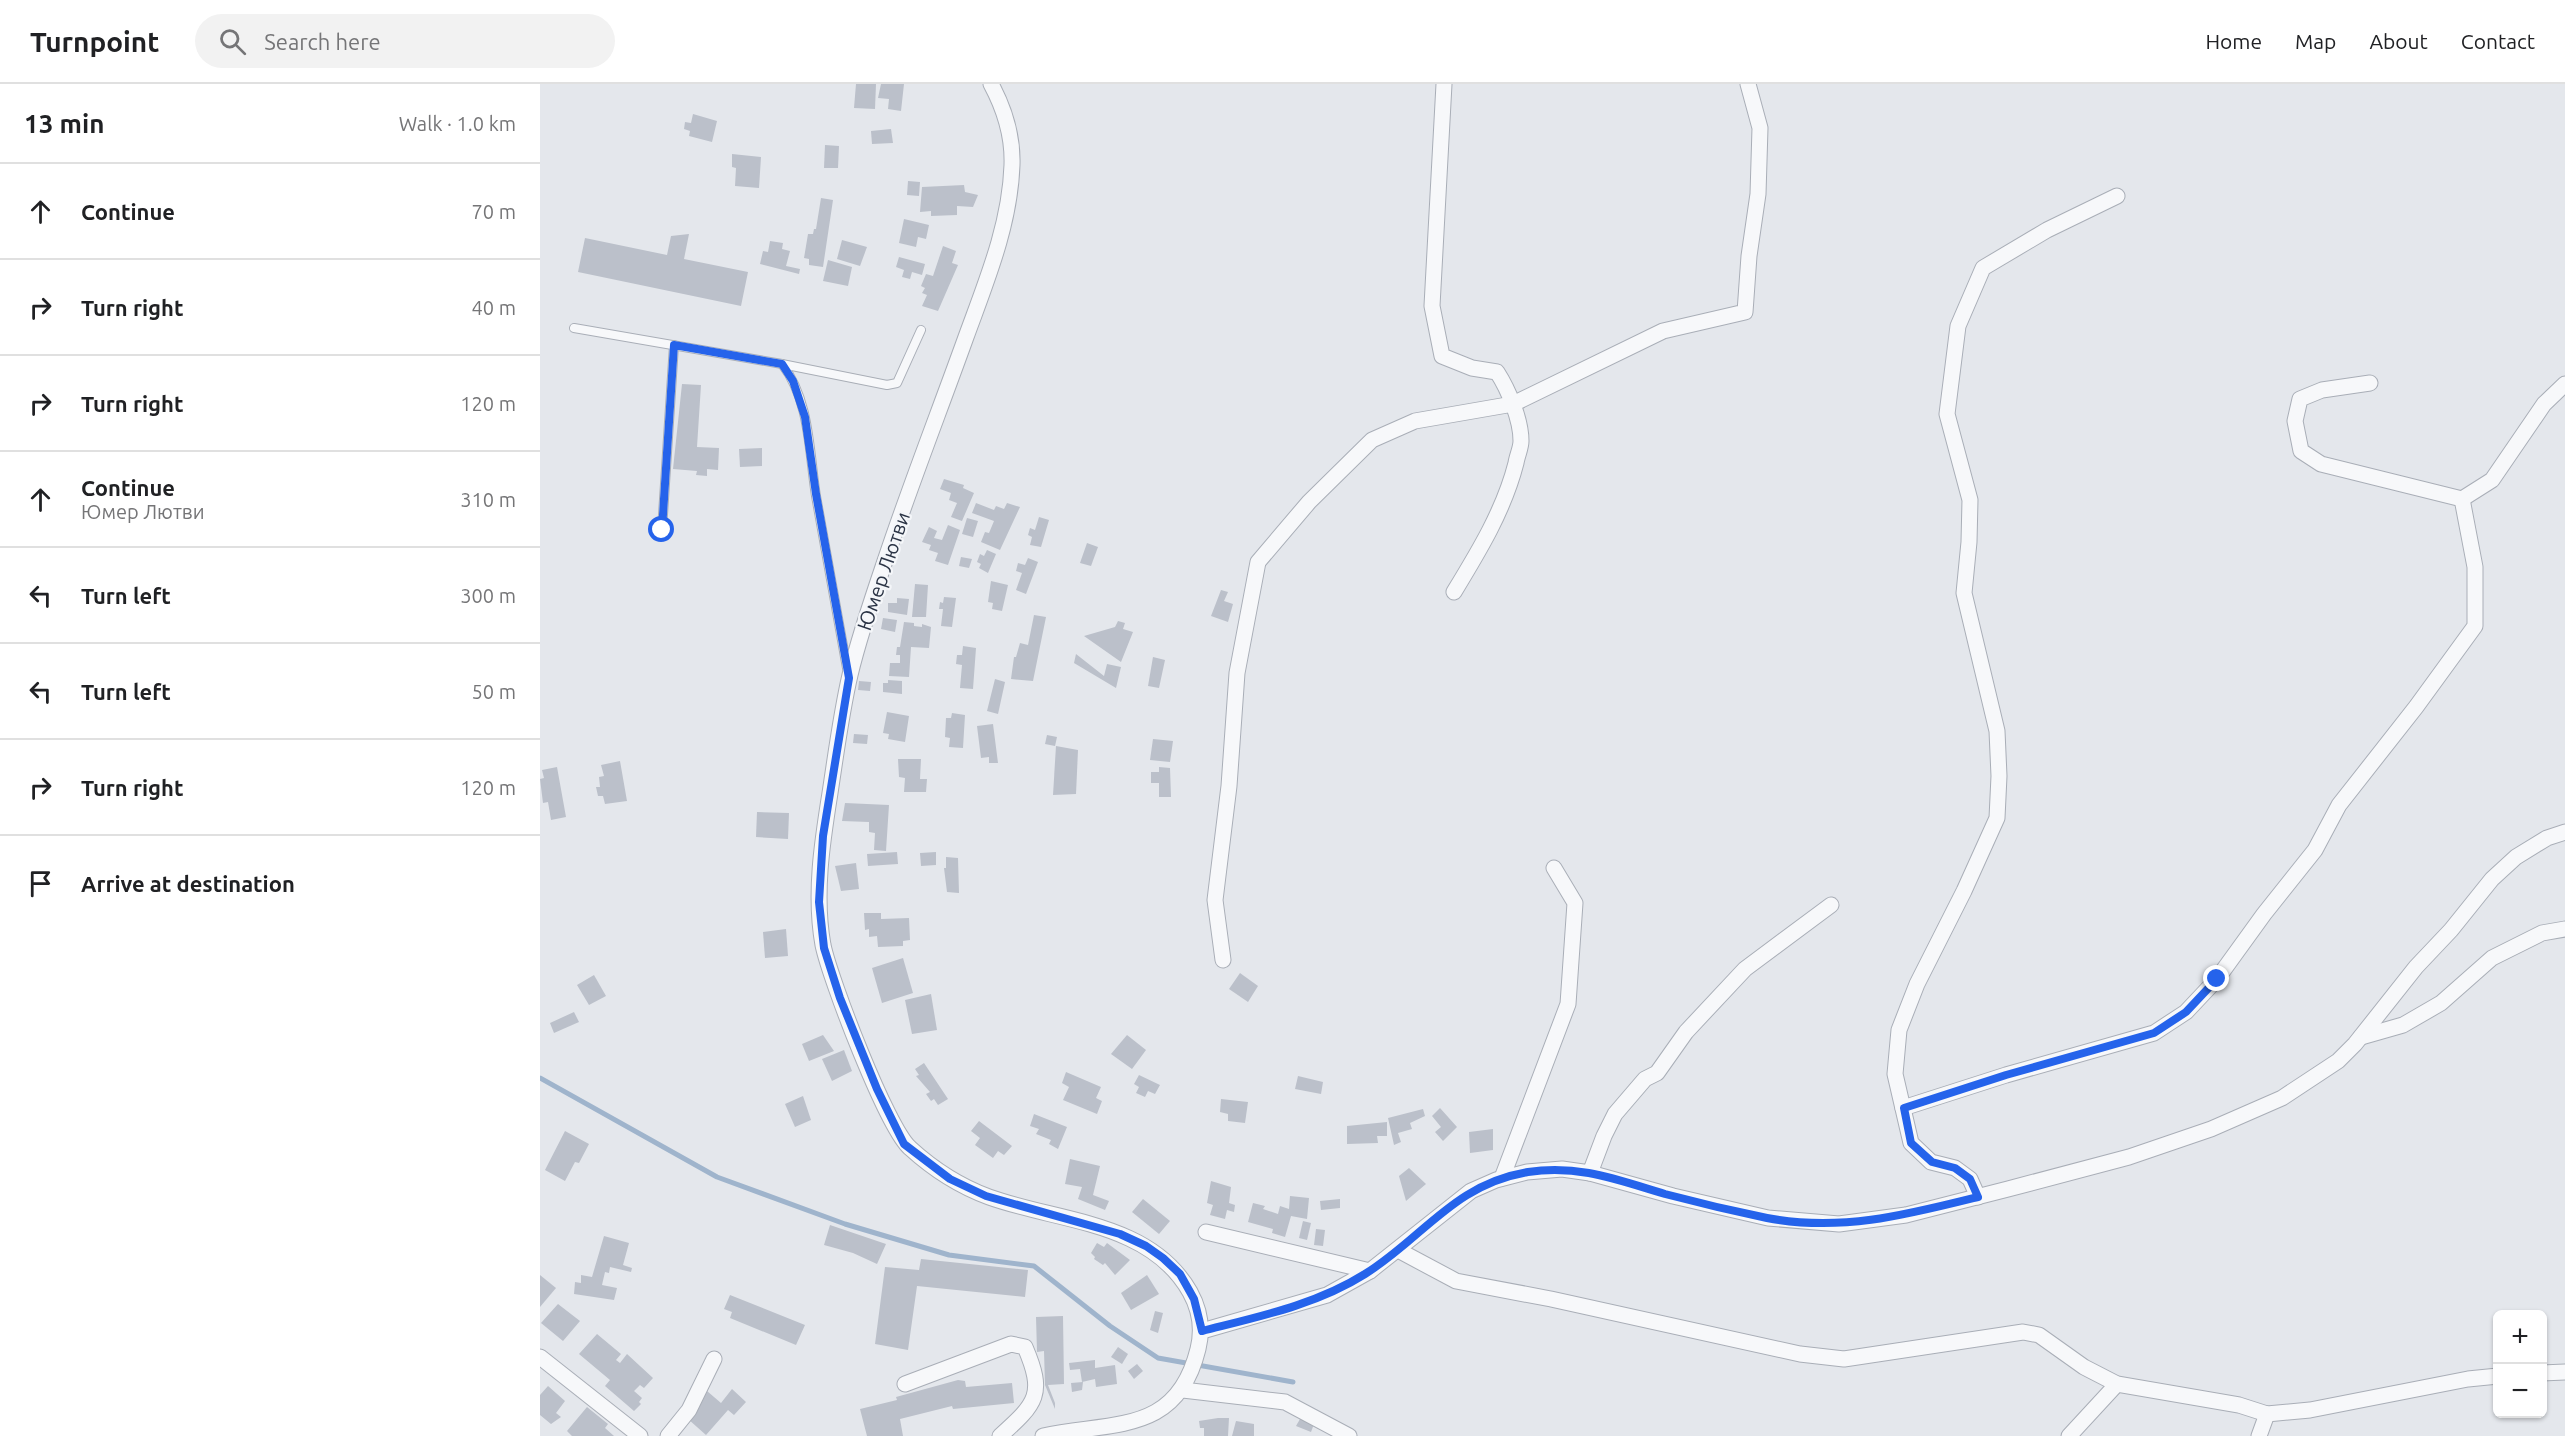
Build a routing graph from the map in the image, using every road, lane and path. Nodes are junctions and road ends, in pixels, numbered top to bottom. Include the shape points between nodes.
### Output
1 (991, 84) edge
2 (1444, 84) edge
3 (1748, 84) edge
4 (2117, 196) dead end
5 (574, 328) dead end
6 (921, 330) dead end
7 (674, 345) junction
8 (782, 364) junction
9 (2370, 382) dead end
10 (2565, 384) edge
11 (1513, 404) junction
12 (2462, 499) junction
13 (662, 530) dead end
14 (1454, 592) dead end
15 (849, 678) junction
16 (2565, 832) edge
17 (1554, 868) dead end
18 (1831, 905) dead end
19 (2565, 929) edge
20 (1223, 960) dead end
21 (2361, 1038) junction
22 (1904, 1108) junction
23 (1590, 1173) junction
24 (1502, 1178) junction
25 (1978, 1197) junction
26 (1206, 1232) dead end
27 (1398, 1250) junction
28 (1370, 1271) junction
29 (1202, 1331) junction
30 (540, 1357) edge
31 (714, 1359) dead end
32 (2565, 1372) edge
33 (2547, 1373) edge
34 (2493, 1376) edge
35 (1186, 1383) junction
36 (905, 1384) dead end
37 (2117, 1384) junction
38 (2266, 1414) junction
39 (640, 1436) edge
40 (668, 1436) edge
41 (1000, 1436) edge
42 (1043, 1436) edge
43 (1349, 1436) edge
44 (2068, 1436) edge
45 (2259, 1436) edge

1 - 15 street, Юмер Лютви via 1010,129 1008,206 992,265 885,562
2 - 11 street via 1432,306 1440,346 1443,356 1472,368 1497,372
3 - 11 street via 1760,128 1758,194 1745,312 1663,331
4 - 22 street via 2047,230 1983,268 1958,326 1947,414 1970,500 1964,592 1997,731 1999,787 1996,818 1899,1030 1895,1074
5 - 7 lane
6 - 8 lane via 897,382 892,385
7 - 8 lane
7 - 13 lane
8 - 15 lane via 793,381 805,417
9 - 12 street via 2322,390 2300,399 2295,421 2301,451 2321,464
10 - 12 street via 2544,404 2492,480
11 - 14 street via 1521,441 1510,485 1488,536
11 - 20 street via 1415,421 1372,440 1258,562 1237,673 1215,900
12 - 22 street via 2475,567 2475,626 2339,805 2316,850 2217,979 2186,1012 2154,1033
15 - 29 street, Юмер Лютви via 823,836 819,902 824,948 873,1079 904,1144 950,1179 986,1196 1101,1228 1146,1246 1180,1274 1194,1299
16 - 21 street via 2516,857 2492,879
17 - 24 street via 1575,903 1568,1004
18 - 23 street via 1745,969 1686,1032 1657,1073 1645,1079 1615,1114
19 - 21 street via 2542,933 2492,958 2442,1003 2403,1025
21 - 25 street via 2314,1079 2282,1098 2211,1129
22 - 25 street via 1911,1143 1932,1162 1955,1168 1970,1179
23 - 24 street via 1562,1168
23 - 25 street via 1768,1218 1805,1222 1839,1224 1878,1219
24 - 27 street via 1470,1191
26 - 28 street
27 - 28 street
27 - 37 street via 1456,1281 1800,1354 1844,1359 2023,1332 2039,1335 2084,1368
28 - 29 street via 1327,1295
29 - 35 street, Юмер Лютви
30 - 39 street
31 - 40 street via 689,1410
32 - 33 street
34 - 38 street via 2310,1410
35 - 42 street via 1170,1405 1142,1420
35 - 43 street via 1285,1402
36 - 41 street via 1011,1344 1025,1347 1036,1372 1036,1393 1027,1412
37 - 38 street via 2239,1405
37 - 44 street
38 - 45 street

